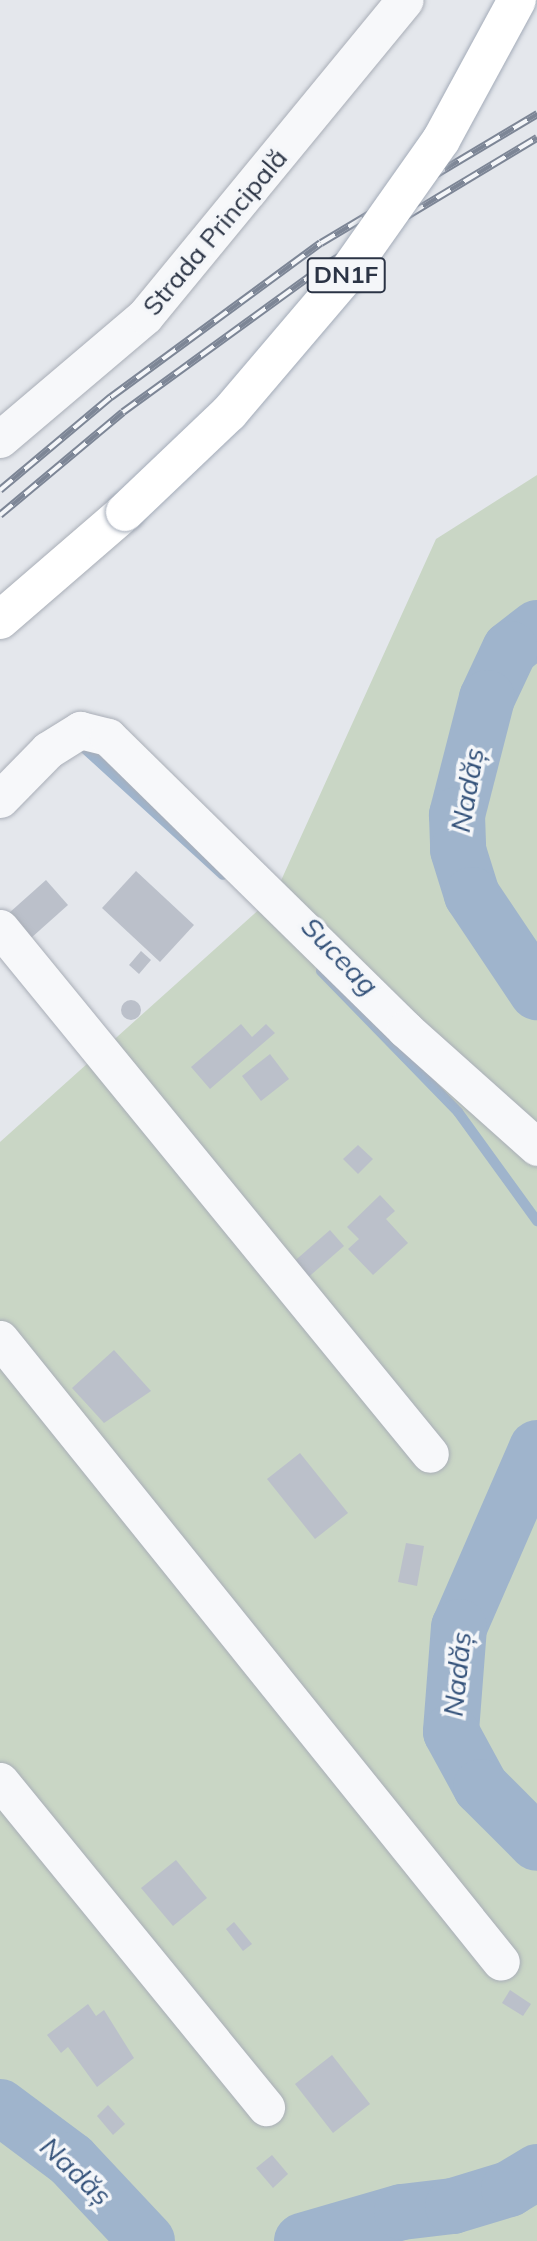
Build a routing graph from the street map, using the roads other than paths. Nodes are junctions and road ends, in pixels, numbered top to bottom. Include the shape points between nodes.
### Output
1 (405, 0) edge
2 (517, 0) edge
3 (0, 439) edge
4 (0, 620) edge
5 (0, 799) edge
6 (0, 928) edge
7 (537, 1147) edge
8 (0, 1339) edge
9 (430, 1454) dead end
10 (0, 1781) edge
11 (501, 1962) dead end
12 (266, 2107) dead end

1 - 3 street, Strada Principală via 145,316
2 - 4 main road, DN1F, bridge via 435,149 343,279 238,403 125,512
5 - 7 street via 48,750 80,730 108,737 405,1029
6 - 9 street
8 - 11 street
10 - 12 street

